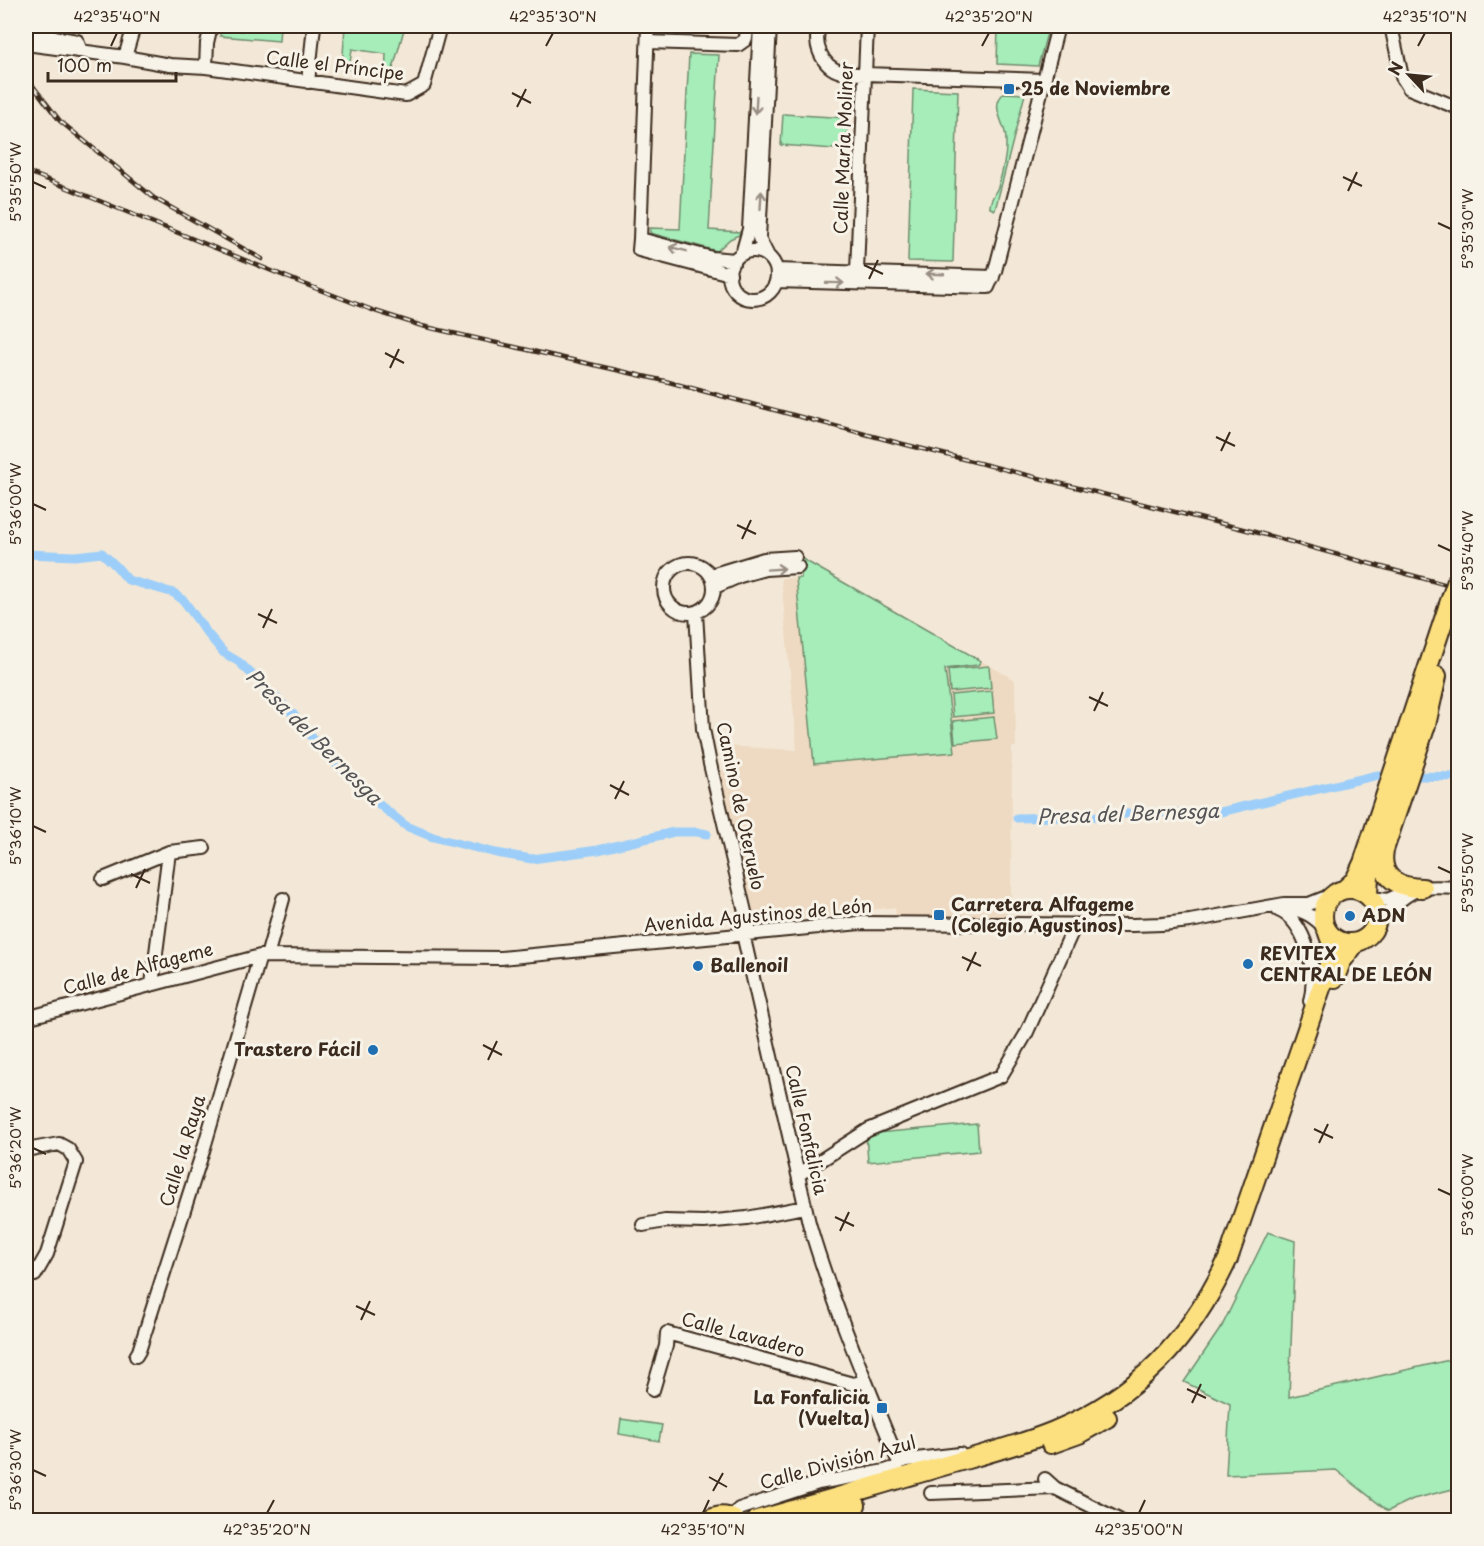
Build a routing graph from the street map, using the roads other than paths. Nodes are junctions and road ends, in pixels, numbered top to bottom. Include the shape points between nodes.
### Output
1 (134, 26) edge
2 (211, 26) edge
3 (314, 26) edge
4 (440, 26) edge
5 (648, 26) edge
6 (740, 26) edge
7 (760, 26) edge
8 (770, 26) edge
9 (820, 26) edge
10 (867, 26) edge
11 (1058, 26) edge
12 (1391, 26) edge
13 (48, 30) edge
14 (26, 32) edge
15 (648, 42) junction
16 (26, 44) edge
17 (81, 51) junction
18 (125, 57) junction
19 (206, 67) junction
20 (865, 74) junction
21 (1044, 80) junction
22 (308, 82) junction
23 (1458, 108) edge
24 (640, 239) junction
25 (768, 256) junction
26 (738, 257) junction
27 (857, 272) junction
28 (730, 274) junction
29 (776, 275) junction
30 (993, 277) junction
31 (796, 562) dead end
32 (1458, 578) edge
33 (713, 581) junction
34 (1455, 608) edge
35 (693, 614) junction
36 (1437, 673) junction
37 (204, 848) dead end
38 (169, 852) junction
39 (102, 879) dead end
40 (1418, 888) junction
41 (1458, 888) edge
42 (1340, 892) junction
43 (1369, 896) junction
44 (283, 899) dead end
45 (1259, 909) junction
46 (1278, 909) junction
47 (1377, 923) junction
48 (1075, 925) junction
49 (1327, 930) junction
50 (744, 934) junction
51 (1355, 944) junction
52 (263, 956) junction
53 (152, 984) junction
54 (26, 1018) edge
55 (1272, 1133) junction
56 (26, 1150) edge
57 (798, 1175) junction
58 (805, 1207) junction
59 (643, 1225) dead end
60 (30, 1273) edge
61 (136, 1356) dead end
62 (865, 1381) junction
63 (653, 1390) dead end
64 (994, 1451) junction
65 (899, 1463) junction
66 (1045, 1479) dead end
67 (1055, 1488) junction
68 (931, 1493) dead end
69 (734, 1520) edge
70 (709, 1521) edge
71 (757, 1521) edge
72 (803, 1521) edge
73 (1119, 1521) edge

1 - 18 street
2 - 19 street
3 - 22 street
4 - 22 street, Calle el Príncipe via 424,86 406,95
5 - 15 street
6 - 15 street via 746,30 746,38 738,45
7 -> 26 street via 749,229
25 -> 8 street via 759,238
9 - 20 street via 817,42 821,56 830,66 839,72
10 - 20 street, Calle María Moliner
11 - 21 street
12 - 23 street via 1402,77 1409,88
13 - 14 street
13 - 17 street via 77,41
15 - 24 street
16 - 17 street, Calle el Príncipe
17 - 18 street, Calle el Príncipe
18 - 19 street, Calle el Príncipe
19 - 22 street, Calle el Príncipe
20 - 21 street
20 - 27 street, Calle María Moliner
21 - 30 street
26 -> 24 street via 712,258
24 - 28 street via 639,250
25 - 26 street via 755,251
25 - 29 street
26 - 28 street
27 - 29 street
30 -> 27 street
28 - 29 street via 734,289 754,298 768,294
29 -> 30 street via 988,287
31 - 33 street
32 - 34 highway, bridge
33 - 35 street via 713,598 706,608
33 - 35 street via 704,567 694,563 683,563 666,576 663,586 670,606
34 - 36 highway
34 - 42 highway via 1363,863 1355,880
35 - 50 street, Camino de Oteruelo via 703,729
36 - 40 highway via 1426,725 1383,859 1391,879 1404,887
36 - 43 highway via 1370,872
37 - 38 street
38 - 39 street
38 - 53 street
40 - 41 street
40 - 43 street via 1388,900
40 - 47 street
42 - 43 highway via 1357,890
42 - 45 street, Avenida Agustinos de León via 1309,904
42 - 49 highway via 1326,903 1323,916
43 - 47 highway via 1377,908
44 - 52 street, Calle la Raya
45 - 46 street, Avenida Agustinos de León
45 - 48 street, Avenida Agustinos de León via 1162,924
46 - 49 street, Avenida Agustinos de León via 1303,911
46 - 55 street via 1290,916 1305,943 1313,987
47 - 51 highway via 1367,938
48 - 50 street, Avenida Agustinos de León via 860,923
48 - 57 street via 1026,1034 1001,1076 868,1130
49 - 51 highway via 1341,942
49 - 55 highway via 1332,944 1331,959
50 - 52 street, Avenida Agustinos de León via 501,958
50 - 57 street, Calle Fonfalicia
51 - 72 highway via 1341,962 1242,1255 1213,1314 1181,1357 1153,1385 1079,1434
52 - 53 street, Calle de Alfageme
52 - 61 street, Calle la Raya
53 - 54 street, Calle de Alfageme
55 - 64 highway via 1219,1279 1167,1354 1125,1392 1084,1417
56 - 60 street via 59,1144 68,1149 76,1162 47,1254
57 - 58 street, Calle Fonfalicia
58 - 59 street via 747,1218
58 - 62 street, Calle Fonfalicia
62 - 63 street, Calle Lavadero via 853,1384 667,1333
62 - 65 street, Calle Fonfalicia
64 - 65 street, Calle División Azul
64 - 71 highway
65 - 69 street, Calle División Azul via 885,1471 804,1487 739,1509
66 - 67 street
67 - 68 street
67 - 73 street
69 - 70 highway via 719,1516

